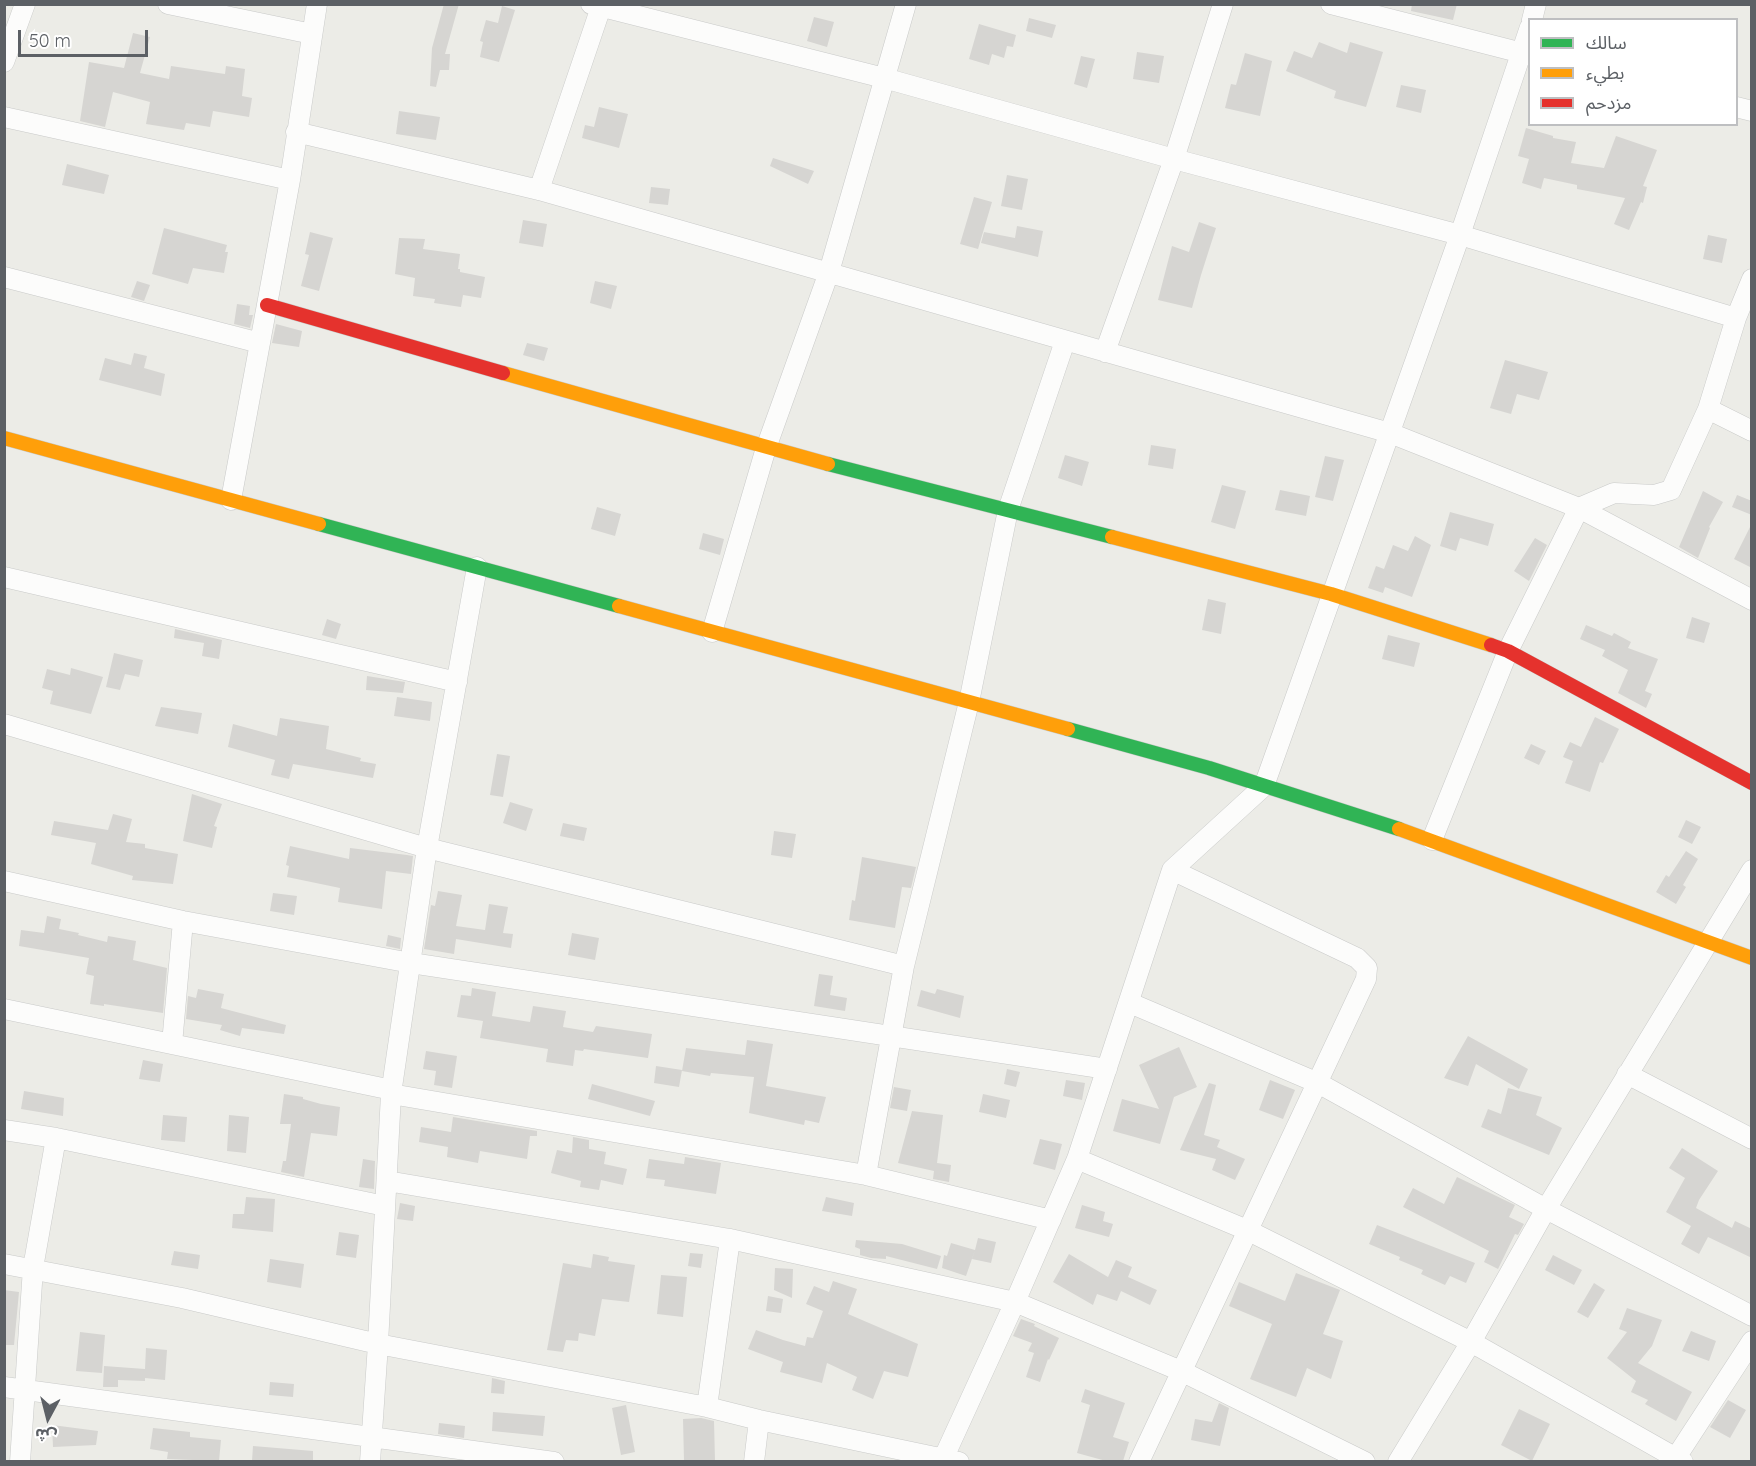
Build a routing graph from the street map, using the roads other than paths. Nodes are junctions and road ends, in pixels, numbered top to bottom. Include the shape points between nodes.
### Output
1 (25, 4) edge
2 (168, 4) edge
3 (317, 4) edge
4 (906, 4) edge
5 (1222, 4) edge
6 (1331, 4) edge
7 (598, 5) edge
8 (312, 34) junction
9 (1526, 54) edge
10 (4, 62) edge
11 (884, 78) junction
12 (4, 117) edge
13 (296, 132) junction
14 (1174, 159) junction
15 (290, 180) junction
16 (539, 190) junction
17 (1460, 235) junction
18 (829, 272) junction
19 (4, 277) edge
20 (1752, 279) edge
21 (267, 305) junction
22 (1736, 318) junction
23 (1065, 341) junction
24 (260, 343) junction
25 (1105, 352) junction
26 (1708, 409) junction
27 (1752, 431) edge
28 (1390, 433) junction
29 (4, 438) edge
30 (766, 448) junction
31 (231, 500) junction
32 (1579, 508) junction
33 (1008, 510) junction
34 (477, 567) junction
35 (4, 577) edge
36 (1331, 594) junction
37 (1752, 600) edge
38 (712, 632) junction
39 (1508, 651) junction
40 (457, 682) junction
41 (969, 702) junction
42 (4, 724) edge
43 (1752, 783) edge
44 (1264, 786) junction
45 (1432, 840) junction
46 (427, 848) junction
47 (1172, 870) junction
48 (1752, 870) edge
49 (4, 881) edge
50 (183, 921) junction
51 (1708, 942) junction
52 (1752, 958) edge
53 (411, 963) junction
54 (904, 966) junction
55 (1130, 1003) junction
56 (4, 1009) edge
57 (892, 1036) junction
58 (172, 1044) junction
59 (1107, 1069) junction
60 (1627, 1074) junction
61 (1318, 1083) junction
62 (391, 1092) junction
63 (4, 1130) edge
64 (56, 1138) junction
65 (1752, 1138) edge
66 (1077, 1159) junction
67 (867, 1175) junction
68 (387, 1181) junction
69 (385, 1206) junction
70 (1546, 1209) junction
71 (1051, 1220) junction
72 (1247, 1230) junction
73 (730, 1239) junction
74 (4, 1263) edge
75 (33, 1268) junction
76 (1016, 1302) junction
77 (1752, 1316) edge
78 (1752, 1341) edge
79 (1471, 1342) junction
80 (378, 1344) junction
81 (1181, 1371) junction
82 (4, 1388) edge
83 (24, 1390) junction
84 (707, 1407) junction
85 (759, 1420) junction
86 (370, 1438) junction
87 (952, 1459) edge
88 (1677, 1460) edge
89 (20, 1461) edge
90 (370, 1461) edge
91 (554, 1461) edge
92 (753, 1461) edge
93 (1139, 1461) edge
94 (1365, 1461) edge
95 (1398, 1461) edge

1 - 10 street
2 - 8 street
3 - 8 street
4 - 11 street
5 - 14 street
6 - 9 street
7 - 11 street
7 - 16 street
8 - 13 street
9 - 17 street
11 - 14 street
11 - 18 street
12 - 15 street
13 - 15 street
13 - 16 street
14 - 17 street
14 - 25 street
15 - 21 street
16 - 18 street
17 - 22 street
17 - 28 street
18 - 23 street
18 - 30 street
19 - 24 street
20 - 22 street
21 - 24 street
21 - 30 street
22 - 26 street
23 - 25 street
23 - 33 street
24 - 31 street
25 - 28 street
26 - 27 street
26 - 32 street via 1671,490 1654,495 1614,493
28 - 32 street
28 - 36 street
29 - 31 street
30 - 33 street
30 - 38 street
31 - 34 street
32 - 37 street
32 - 39 street
33 - 36 street
33 - 41 street
34 - 38 street
34 - 40 street
35 - 40 street
36 - 39 street
36 - 44 street
38 - 41 street
39 - 43 street
39 - 45 street
40 - 46 street
41 - 44 street
41 - 54 street
42 - 46 street
44 - 45 street
44 - 47 street
45 - 51 street
46 - 53 street
46 - 54 street
47 - 55 street
47 - 61 street via 1357,958 1367,968 1366,979
48 - 51 street
49 - 50 street
50 - 53 street
50 - 58 street
51 - 52 street
51 - 60 street
53 - 57 street
53 - 62 street
54 - 57 street
55 - 59 street
55 - 61 street
56 - 58 street
57 - 59 street
57 - 67 street
58 - 62 street
59 - 66 street
60 - 65 street
60 - 70 street
61 - 70 street
61 - 72 street
62 - 67 street
62 - 68 street
63 - 64 street
64 - 69 street
64 - 75 street
66 - 71 street
66 - 72 street
67 - 71 street
68 - 69 street
68 - 73 street
69 - 80 street
70 - 77 street
70 - 79 street
71 - 76 street
72 - 79 street
72 - 81 street
73 - 76 street
73 - 84 street
74 - 75 street
75 - 80 street
75 - 83 street
76 - 81 street
76 - 87 street
78 - 88 street
79 - 88 street
79 - 95 street
80 - 84 street
80 - 86 street
81 - 93 street
81 - 94 street
82 - 83 street
83 - 86 street
83 - 89 street
84 - 85 street
85 - 87 street
85 - 92 street
86 - 90 street
86 - 91 street

